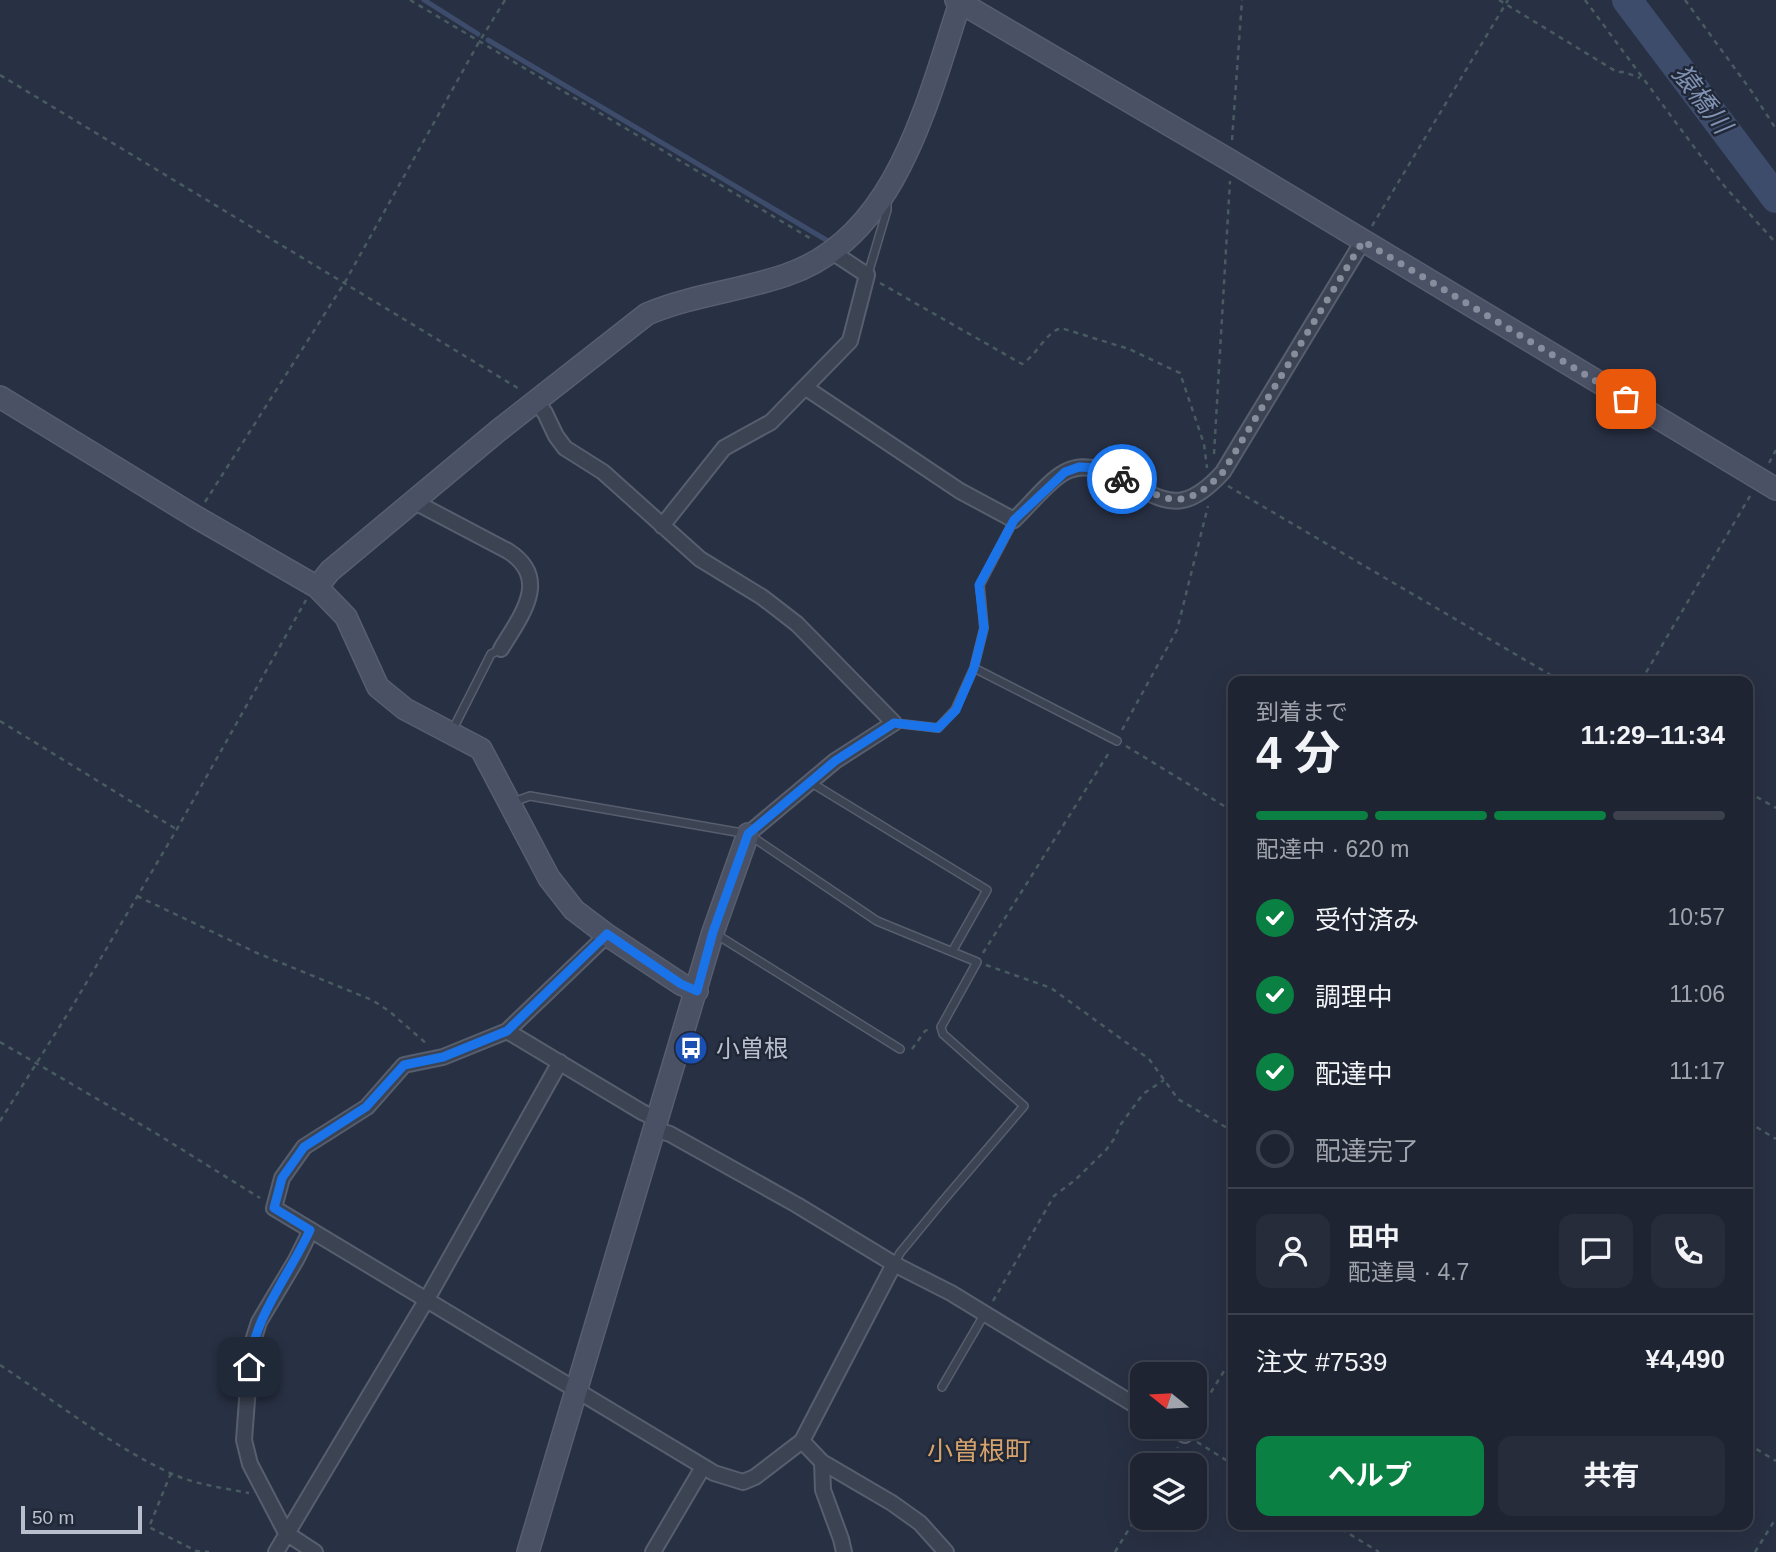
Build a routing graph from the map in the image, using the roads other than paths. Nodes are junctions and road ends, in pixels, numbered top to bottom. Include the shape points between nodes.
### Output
1 (959, 1) edge
2 (886, 191) junction
3 (1363, 241) junction
4 (832, 252) junction
5 (867, 275) junction
6 (807, 388) junction
7 (0, 397) edge
8 (536, 401) junction
9 (1768, 484) edge
10 (413, 501) junction
11 (1014, 520) junction
12 (662, 526) junction
13 (317, 587) junction
14 (501, 649) joint
15 (974, 668) junction
16 (894, 723) junction
17 (451, 732) junction
18 (1117, 741) road end
19 (809, 782) junction
20 (509, 803) junction
21 (748, 834) junction
22 (713, 932) junction
23 (607, 934) junction
24 (953, 950) junction
25 (697, 991) junction
26 (507, 1031) junction
27 (900, 1049) road end
28 (560, 1062) junction
29 (656, 1124) junction
30 (310, 1230) junction
31 (894, 1264) junction
32 (427, 1298) junction
33 (984, 1315) junction
34 (942, 1387) dead end
35 (578, 1390) junction
36 (1130, 1402) edge
37 (802, 1441) junction
38 (822, 1462) junction
39 (704, 1467) junction
40 (286, 1534) junction
41 (276, 1552) edge
42 (315, 1552) edge
43 (528, 1552) edge
44 (653, 1552) edge
45 (844, 1552) edge
46 (946, 1552) edge

1 - 2 street via 916,133
1 - 3 street
2 - 4 street
2 - 5 lane via 887,210
3 - 9 street
3 - 11 street via 1213,483 1180,501 1164,499 1097,468 1079,467 1065,472
4 - 5 street
4 - 8 street via 787,275 647,314
5 - 6 street via 850,341
6 - 11 street via 960,491
6 - 12 street via 771,422 724,448
7 - 13 street
8 - 10 street
8 - 12 street via 565,448 603,472
10 - 13 street
10 - 14 street via 508,551 526,567 531,591
11 - 15 lane via 979,585 984,628
12 - 16 street via 700,559 797,624
13 - 17 street via 346,617 378,687 405,709
14 - 17 lane via 491,654
15 - 16 lane via 956,710 938,728
15 - 18 lane
16 - 19 street
17 - 20 street via 481,749
19 - 21 street
19 - 24 lane via 987,890
20 - 21 lane via 530,796
20 - 23 street via 562,897
21 - 22 street
21 - 24 lane via 877,921
22 - 25 street
22 - 27 lane
23 - 25 street
23 - 26 street
24 - 31 lane via 977,962 941,1027 943,1034 1024,1106
25 - 29 street
26 - 28 street
26 - 30 street via 443,1057 404,1065 366,1107 304,1147 282,1178 274,1208
28 - 29 street
28 - 32 street
29 - 31 street
29 - 35 street
30 - 32 street
30 - 40 street via 259,1322 251,1347 244,1440 250,1465
31 - 33 street
31 - 37 street
32 - 35 street
32 - 40 street
33 - 34 lane
33 - 36 street
35 - 39 street
35 - 43 street
37 - 38 street
37 - 39 street via 755,1478 743,1482
38 - 45 street via 823,1490
38 - 46 street via 920,1523
39 - 44 street
40 - 41 street
40 - 42 street

